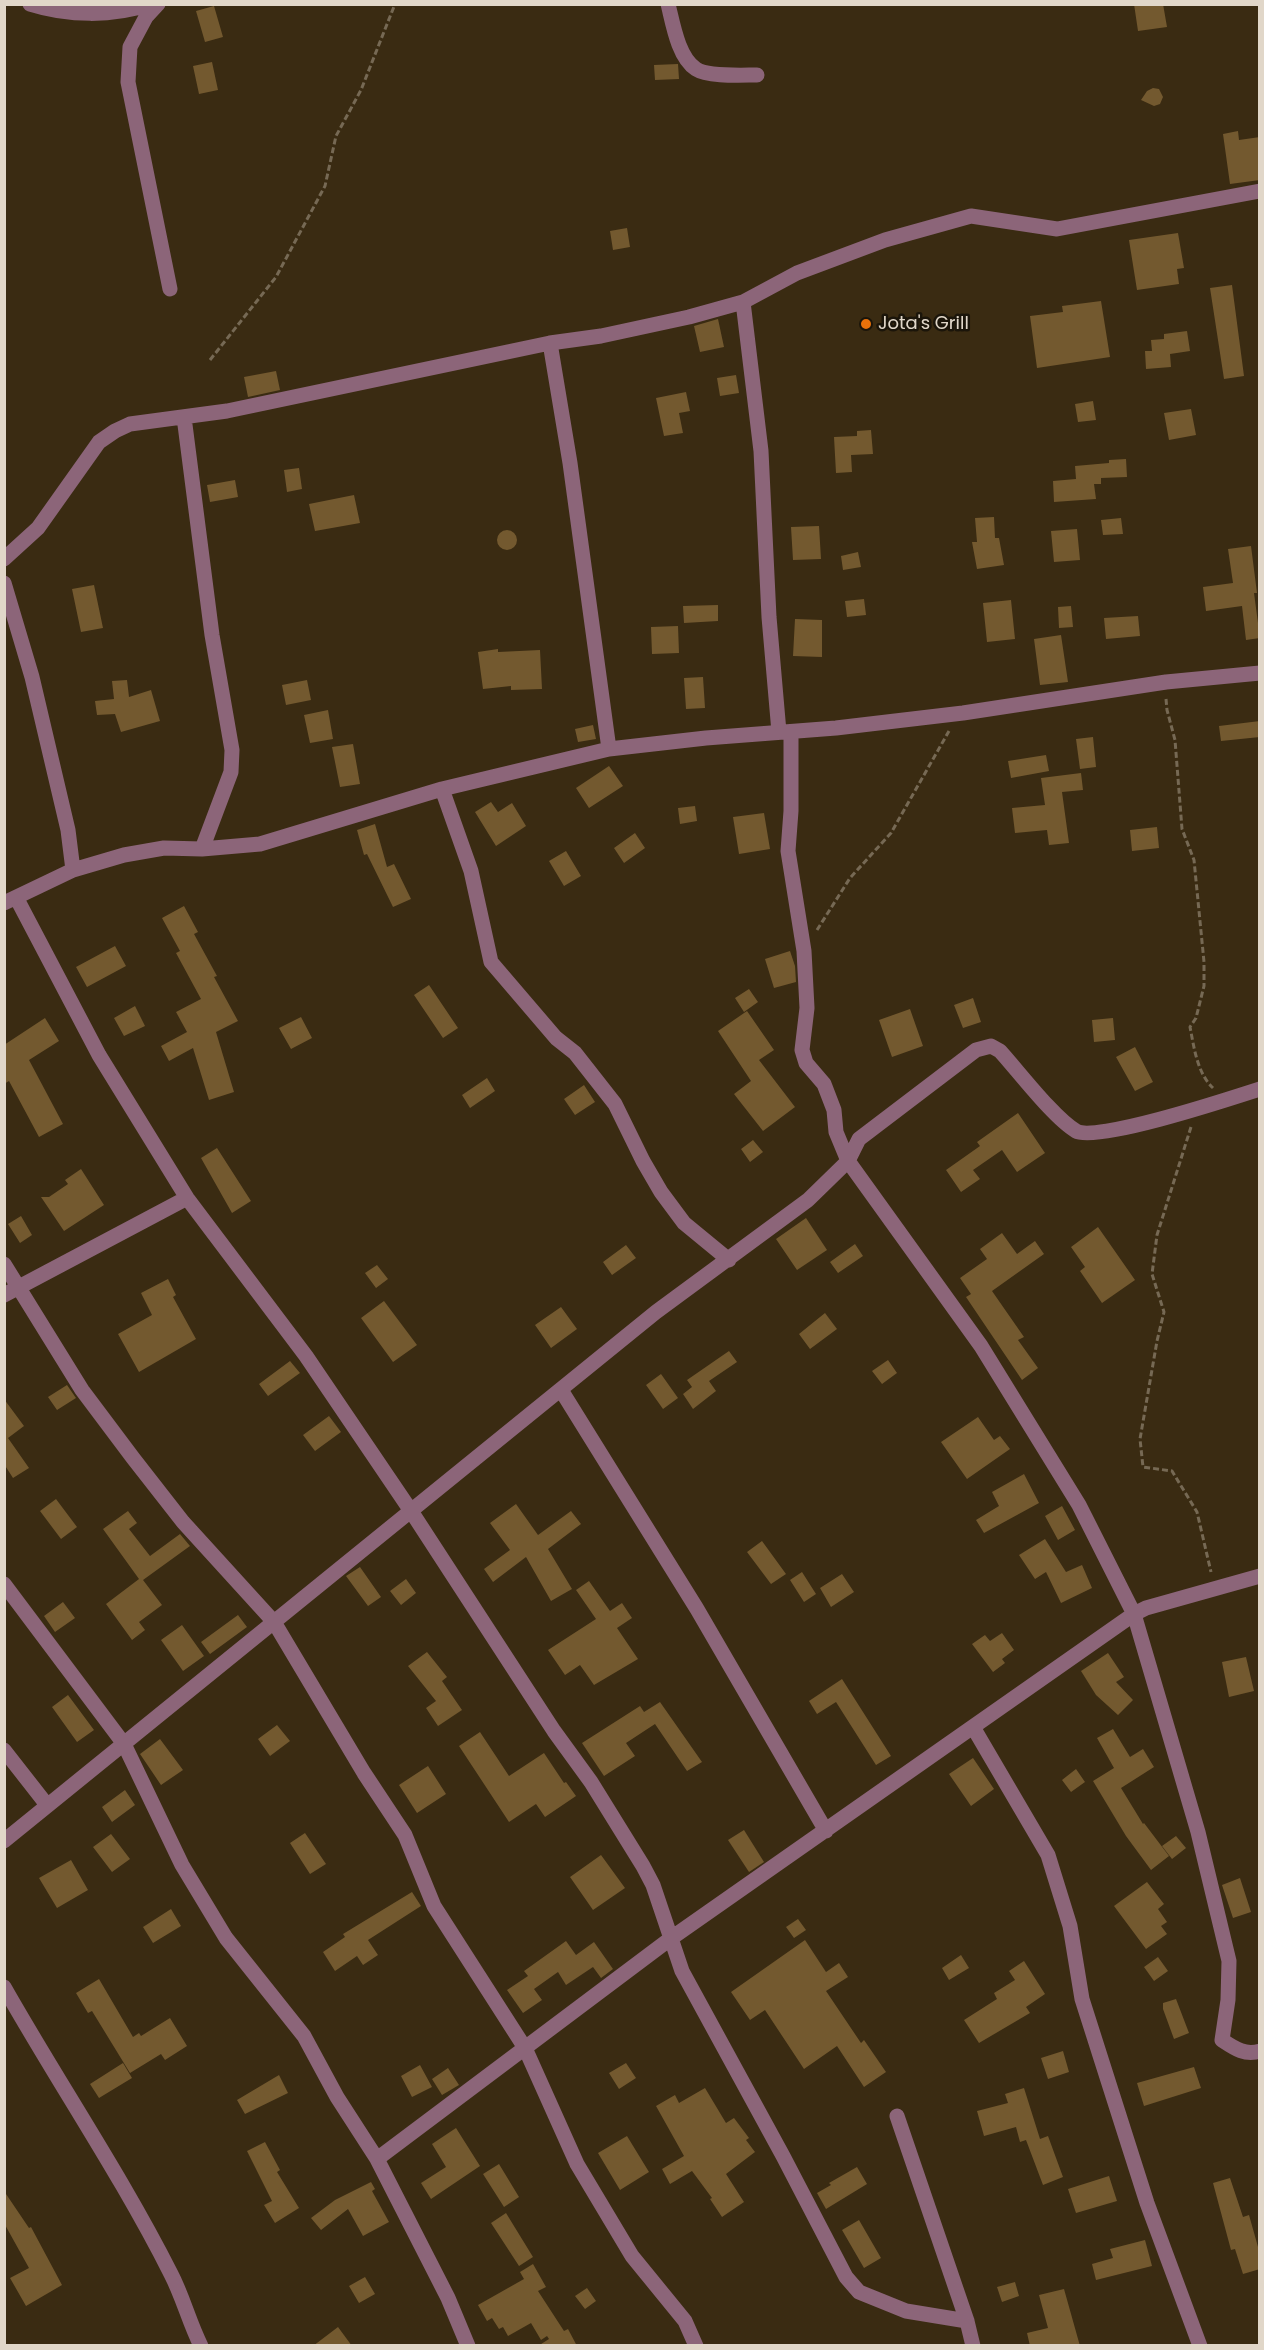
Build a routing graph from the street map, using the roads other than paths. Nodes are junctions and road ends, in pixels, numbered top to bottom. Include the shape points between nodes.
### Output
1 (30, 4) edge
2 (151, 4) edge
3 (158, 4) edge
4 (668, 4) edge
5 (757, 75) dead end
6 (1260, 191) edge
7 (170, 289) dead end
8 (743, 302) junction
9 (550, 343) junction
10 (184, 417) junction
11 (4, 559) edge
12 (4, 584) edge
13 (1260, 673) edge
14 (785, 732) junction
15 (609, 749) junction
16 (442, 789) junction
17 (202, 849) junction
18 (74, 870) junction
19 (11, 901) edge
20 (1260, 1089) edge
21 (848, 1161) junction
22 (187, 1198) junction
23 (729, 1260) junction
24 (4, 1264) edge
25 (12, 1292) edge
26 (561, 1390) junction
27 (411, 1511) junction
28 (1260, 1576) edge
29 (4, 1584) edge
30 (1134, 1614) junction
31 (274, 1622) junction
32 (973, 1728) junction
33 (124, 1744) junction
34 (4, 1750) edge
35 (47, 1805) junction
36 (825, 1831) junction
37 (4, 1841) edge
38 (670, 1939) junction
39 (4, 1987) edge
40 (525, 2048) junction
41 (1260, 2051) edge
42 (897, 2116) dead end
43 (377, 2159) junction
44 (967, 2321) junction
45 (201, 2346) edge
46 (468, 2346) edge
47 (696, 2346) edge
48 (973, 2346) edge
49 (1200, 2346) edge

1 - 2 street via 51,11 95,14
3 - 7 street via 130,47 128,82
4 - 5 street via 680,49 696,69 724,75
6 - 8 street via 1057,229 971,216 885,240 797,273
8 - 9 street via 601,336
8 - 14 street via 761,451 769,617
9 - 10 street
9 - 15 street
10 - 11 street via 130,424 99,442 38,528
10 - 17 street via 212,635 232,750 231,772
12 - 18 street via 32,677
13 - 14 street via 1166,682 963,713
14 - 15 street
14 - 21 street via 791,811 788,851 804,951 807,1008 802,1050 806,1063 824,1084
15 - 16 street
16 - 17 street via 260,844
16 - 23 street via 471,871 491,962 556,1038 575,1053 615,1104 643,1161 684,1223
17 - 18 street via 154,850
18 - 19 street
19 - 22 street
20 - 21 street via 1107,1131 1079,1133 991,1046 976,1050 885,1118 859,1139
21 - 23 street via 808,1200
21 - 30 street via 981,1346 1079,1505
22 - 25 street
22 - 27 street via 306,1356
23 - 26 street via 656,1312
24 - 25 street
25 - 31 street via 183,1521
26 - 27 street
26 - 36 street via 697,1609
27 - 31 street
27 - 38 street via 643,1866
28 - 30 street
29 - 33 street
30 - 32 street
30 - 41 street via 1198,1833 1229,1961 1222,2040 1238,2051
31 - 33 street
31 - 40 street via 405,1835 434,1906
32 - 36 street
32 - 49 street via 1048,1855 1070,1926 1082,1999 1148,2203
33 - 35 street
33 - 43 street via 182,1865 226,1938 304,2036
34 - 35 street
35 - 37 street
36 - 38 street
38 - 40 street
38 - 44 street via 682,1971 846,2277 859,2292 906,2311
39 - 45 street via 85,2120 172,2276
40 - 43 street
40 - 47 street via 577,2164 632,2256 685,2321
42 - 44 street
43 - 46 street via 448,2298
44 - 48 street

